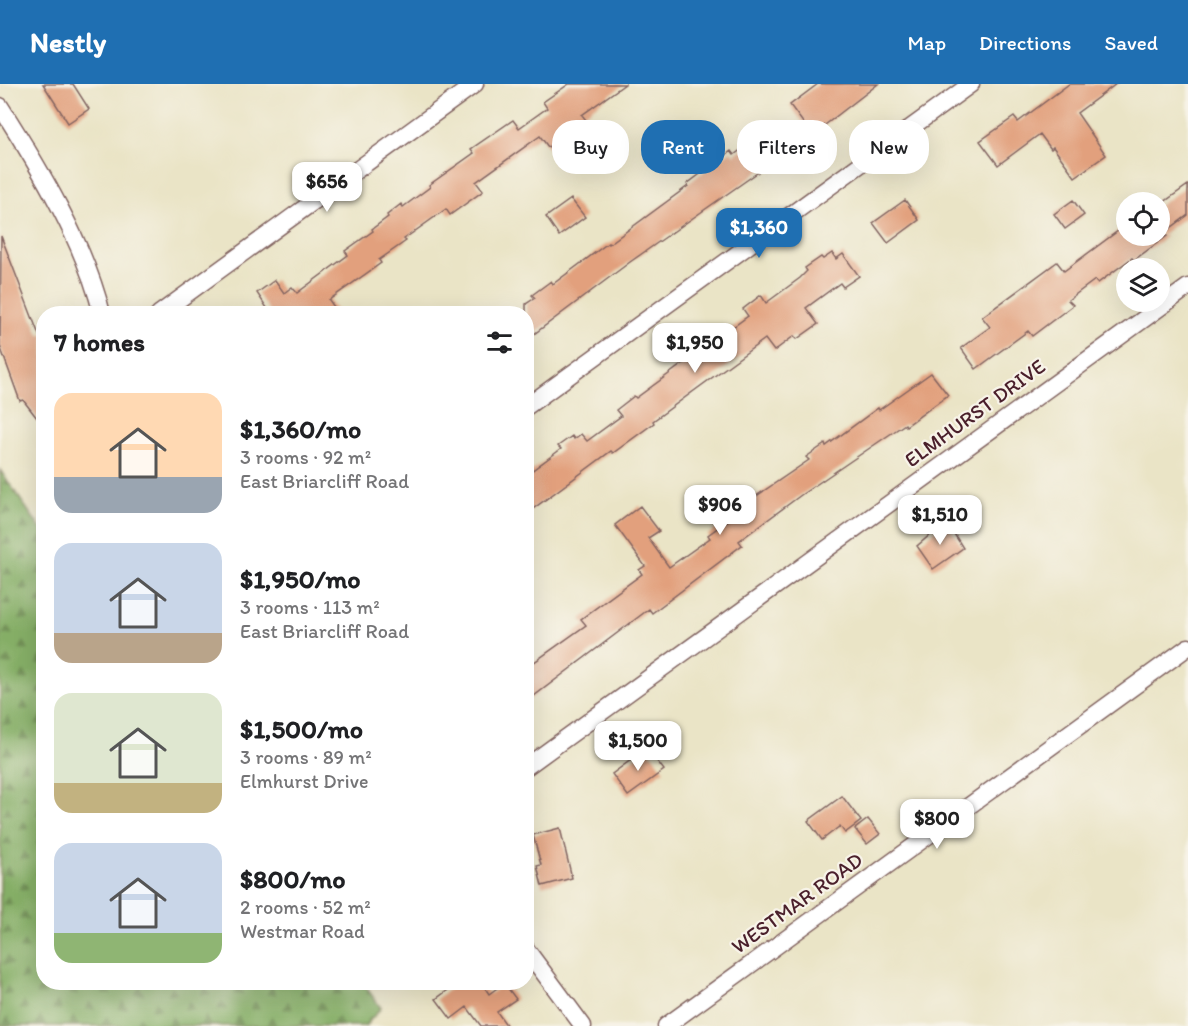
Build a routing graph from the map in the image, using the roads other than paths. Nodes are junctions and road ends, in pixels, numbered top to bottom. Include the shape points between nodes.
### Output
1 (475, 84) edge
2 (971, 84) edge
3 (0, 106) edge
4 (1188, 287) edge
5 (100, 306) edge
6 (170, 306) edge
7 (534, 401) edge
8 (1188, 647) edge
9 (534, 760) edge
10 (534, 960) edge
11 (583, 1026) edge
12 (666, 1026) edge

1 - 6 street
2 - 7 street
3 - 5 street via 59,208
4 - 9 street, ELMHURST DRIVE
8 - 12 street, WESTMAR ROAD
10 - 11 street

